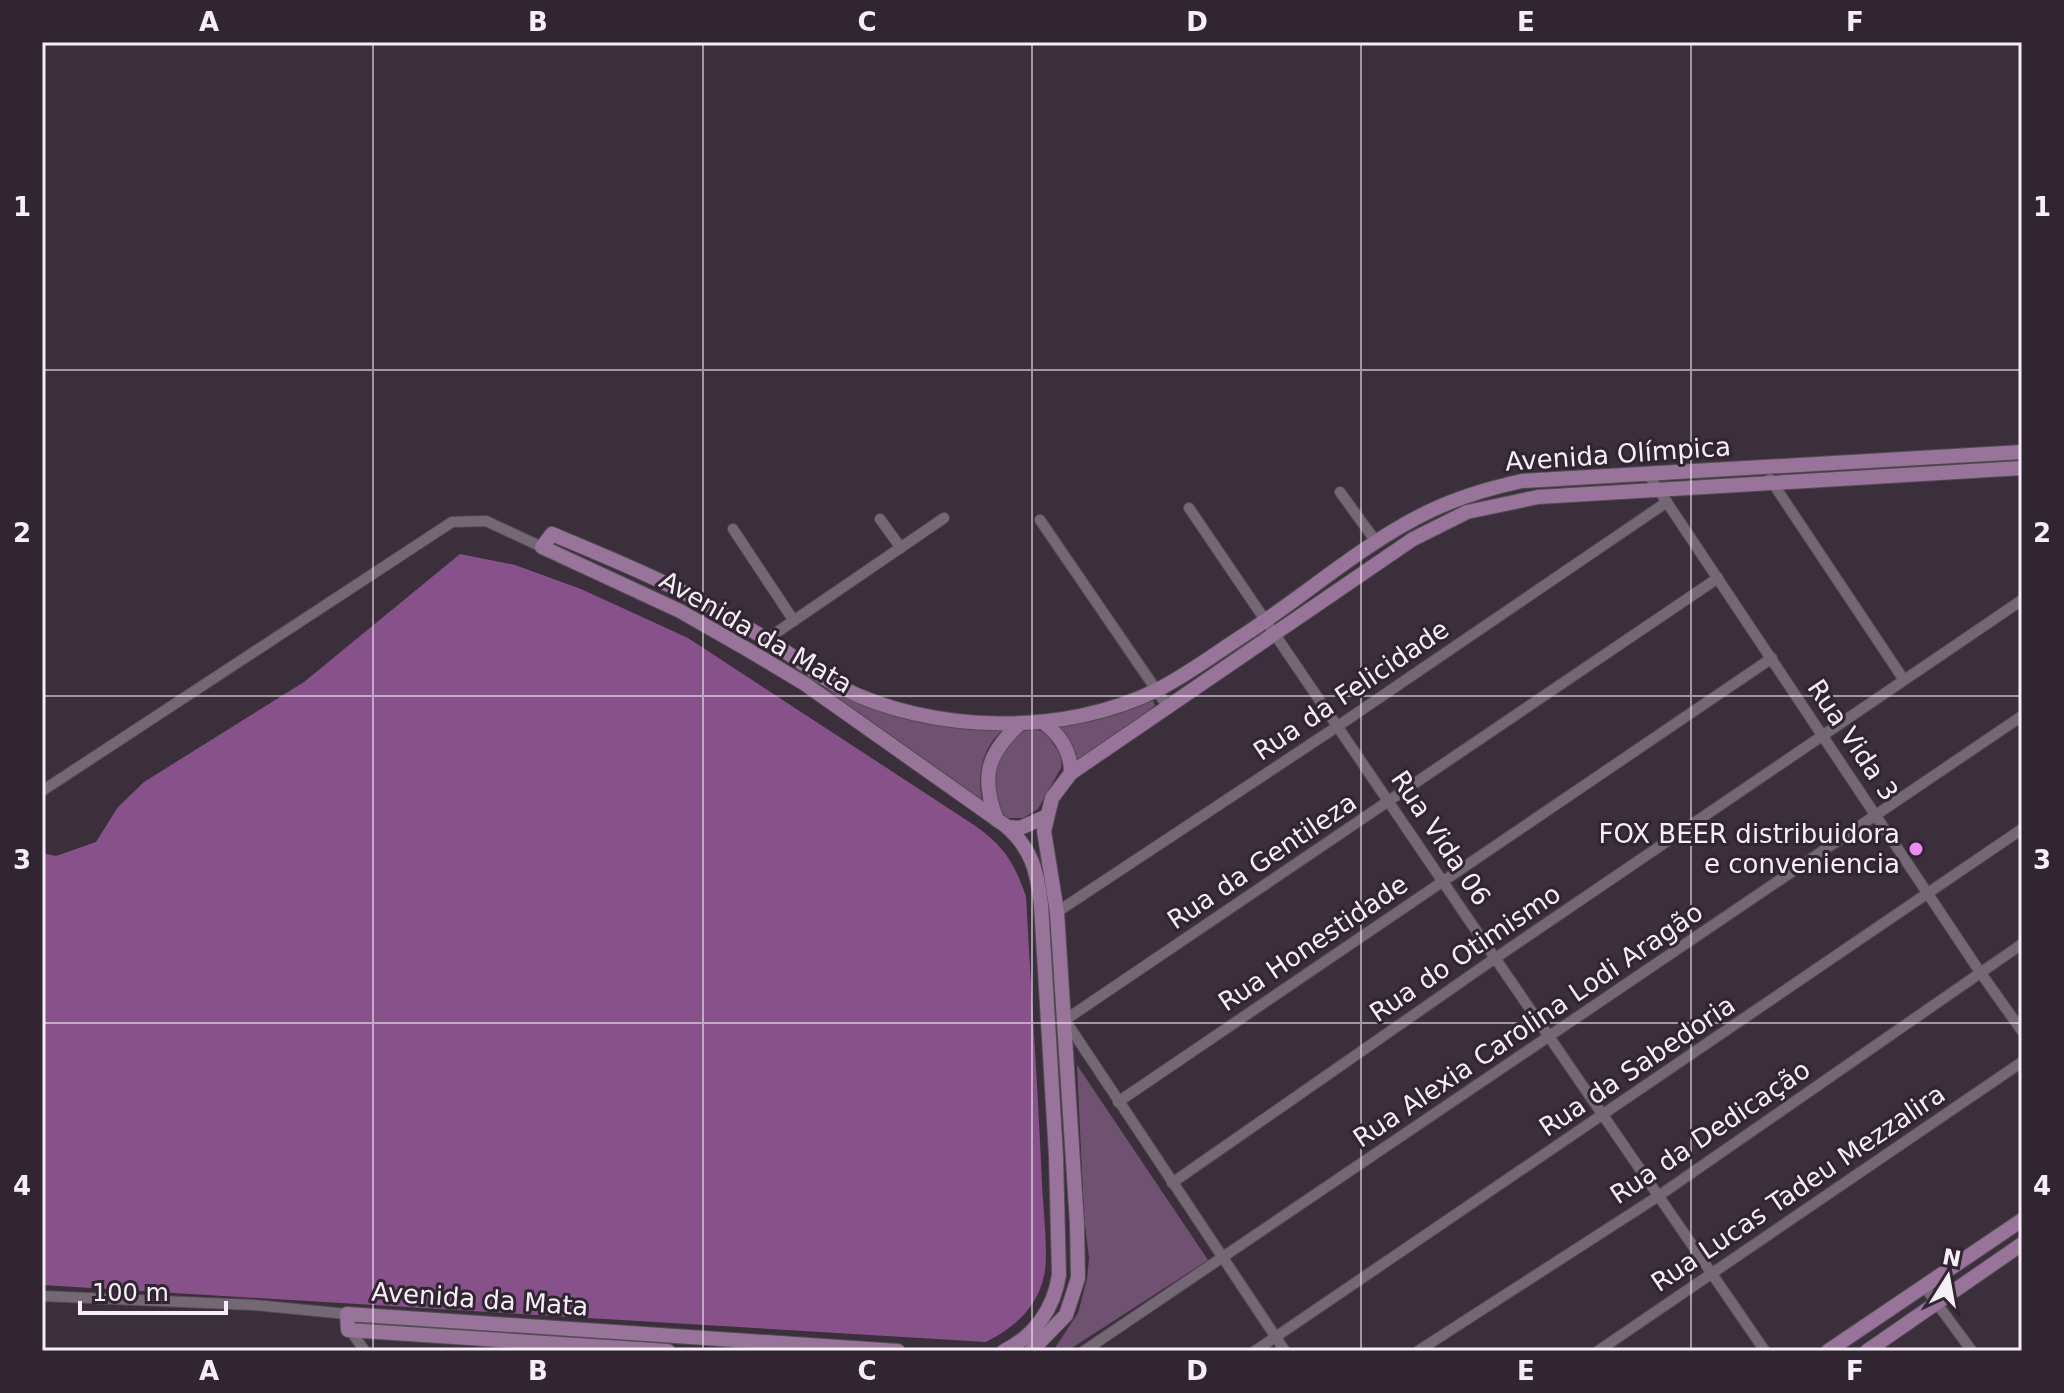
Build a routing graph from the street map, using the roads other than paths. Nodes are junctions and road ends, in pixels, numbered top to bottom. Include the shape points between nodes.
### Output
1 (2022, 452) edge
2 (1765, 467) junction
3 (2022, 468) edge
4 (1648, 474) junction
5 (1773, 485) junction
6 (1340, 492) dead end
7 (1663, 496) junction
8 (1189, 508) dead end
9 (944, 518) dead end
10 (880, 519) dead end
11 (1040, 520) dead end
12 (733, 529) dead end
13 (1377, 543) junction
14 (542, 547) junction
15 (901, 548) junction
16 (1718, 578) junction
17 (2022, 600) edge
18 (794, 621) junction
19 (1266, 621) junction
20 (1275, 633) junction
21 (767, 639) junction
22 (1772, 658) junction
23 (1904, 680) junction
24 (1157, 690) junction
25 (1133, 699) joint
26 (1168, 707) junction
27 (2022, 716) edge
28 (1043, 722) junction
29 (1021, 723) junction
30 (1338, 726) junction
31 (1824, 736) junction
32 (1071, 773) junction
33 (42, 791) edge
34 (1390, 801) junction
35 (1877, 814) junction
36 (1045, 817) junction
37 (1002, 823) junction
38 (2022, 829) edge
39 (1443, 881) junction
40 (1927, 892) junction
41 (1057, 912) junction
42 (2022, 944) edge
43 (1494, 959) junction
44 (1980, 972) junction
45 (1067, 1019) junction
46 (2022, 1031) edge
47 (1551, 1037) junction
48 (2022, 1062) edge
49 (1118, 1102) junction
50 (1602, 1117) junction
51 (1172, 1183) junction
52 (1657, 1197) junction
53 (2022, 1220) edge
54 (2022, 1244) edge
55 (1222, 1258) junction
56 (1711, 1274) junction
57 (1924, 1286) junction
58 (42, 1296) edge
59 (1937, 1302) junction
60 (347, 1314) junction
61 (350, 1330) junction
62 (1275, 1337) junction
63 (469, 1338) junction
64 (590, 1348) edge
65 (823, 1348) edge
66 (365, 1351) edge
67 (478, 1351) edge
68 (668, 1351) edge
69 (898, 1351) edge
70 (1004, 1351) edge
71 (1031, 1351) edge
72 (1084, 1351) edge
73 (1255, 1351) edge
74 (1285, 1351) edge
75 (1418, 1351) edge
76 (1598, 1351) edge
77 (1765, 1351) edge
78 (1828, 1351) edge
79 (1867, 1351) edge
80 (1972, 1351) edge

1 - 2 street, Avenida Olímpica
2 - 4 street, Avenida Olímpica
2 - 5 street
3 - 5 street, Avenida Olímpica
4 - 7 street, Rua Vida 3
4 - 13 street, Avenida Olímpica via 1522,481 1484,490 1432,510
5 - 7 street, Avenida Olímpica
5 - 23 street
6 - 13 street
7 - 16 street, Rua Vida 3
7 - 20 street, Avenida Olímpica via 1538,497 1467,512 1376,562
7 - 30 street, Rua da Felicidade
8 - 19 street, Rua Vida 06
9 - 15 street
10 - 15 street
11 - 24 street
12 - 18 street
13 - 19 street, Avenida Olímpica
14 - 21 street, Avenida da Mata via 552,534 685,593
14 - 33 street via 486,521 452,522
14 - 37 street, Avenida da Mata via 680,611 750,651
15 - 18 street
16 - 22 street, Rua Vida 3
16 - 34 street, Rua da Gentileza
17 - 23 street, Rua do Otimismo
18 - 21 street
19 - 20 street, Rua Vida 06
19 - 24 street, Avenida Olímpica
20 - 26 street, Avenida Olímpica
20 - 30 street, Rua Vida 06
21 - 29 street, Avenida da Mata via 867,699 928,716
22 - 31 street, Rua Vida 3
22 - 39 street, Rua Honestidade
23 - 31 street, Rua do Otimismo
24 - 25 street, Avenida Olímpica
24 - 26 street
25 - 28 street, Avenida da Mata
26 - 32 street, Avenida Olímpica
27 - 35 street, Rua Alexia Carolina Lodi Aragão
28 - 29 street, Avenida da Mata
28 - 32 street via 1069,753
29 - 37 street via 998,747 989,769 988,790
30 - 34 street, Rua Vida 06
30 - 41 street, Rua da Felicidade
31 - 35 street, Rua Vida 3
31 - 43 street, Rua do Otimismo
32 - 36 street
34 - 39 street, Rua Vida 06
34 - 45 street, Rua da Gentileza
35 - 40 street, Rua Vida 3
35 - 47 street, Rua Alexia Carolina Lodi Aragão
36 - 37 street via 1020,828
36 - 41 street
37 - 70 street, Avenida da Mata via 1031,855 1039,885 1060,1254 1056,1294 1048,1311
38 - 40 street, Rua da Sabedoria
39 - 43 street, Rua Vida 06
39 - 49 street, Rua Honestidade
40 - 44 street, Rua Vida 3
40 - 50 street, Rua da Sabedoria
41 - 45 street
42 - 44 street, Rua da Dedicação
43 - 47 street, Rua Vida 06
43 - 51 street, Rua do Otimismo
44 - 46 street, Rua Vida 3
44 - 52 street, Rua da Dedicação
45 - 49 street
45 - 71 street via 1078,1278 1066,1315
47 - 50 street, Rua Vida 06
47 - 55 street, Rua Alexia Carolina Lodi Aragão
48 - 56 street, Rua Lucas Tadeu Mezzalira
49 - 51 street
50 - 52 street, Rua Vida 06
50 - 62 street, Rua da Sabedoria
51 - 55 street
52 - 56 street, Rua Vida 06
52 - 75 street, Rua da Dedicação
53 - 57 street
54 - 59 street
55 - 62 street
55 - 72 street, Rua Alexia Carolina Lodi Aragão
56 - 76 street, Rua Lucas Tadeu Mezzalira
56 - 77 street, Rua Vida 06
57 - 59 street
57 - 78 street
58 - 60 street
59 - 79 street
59 - 80 street
60 - 61 street, Avenida da Mata
60 - 65 street, Avenida da Mata
61 - 63 street, Avenida da Mata
61 - 66 street
62 - 73 street, Rua da Sabedoria
62 - 74 street
63 - 64 street, Avenida da Mata
63 - 67 street
64 - 68 street, Avenida da Mata
65 - 69 street, Avenida da Mata

